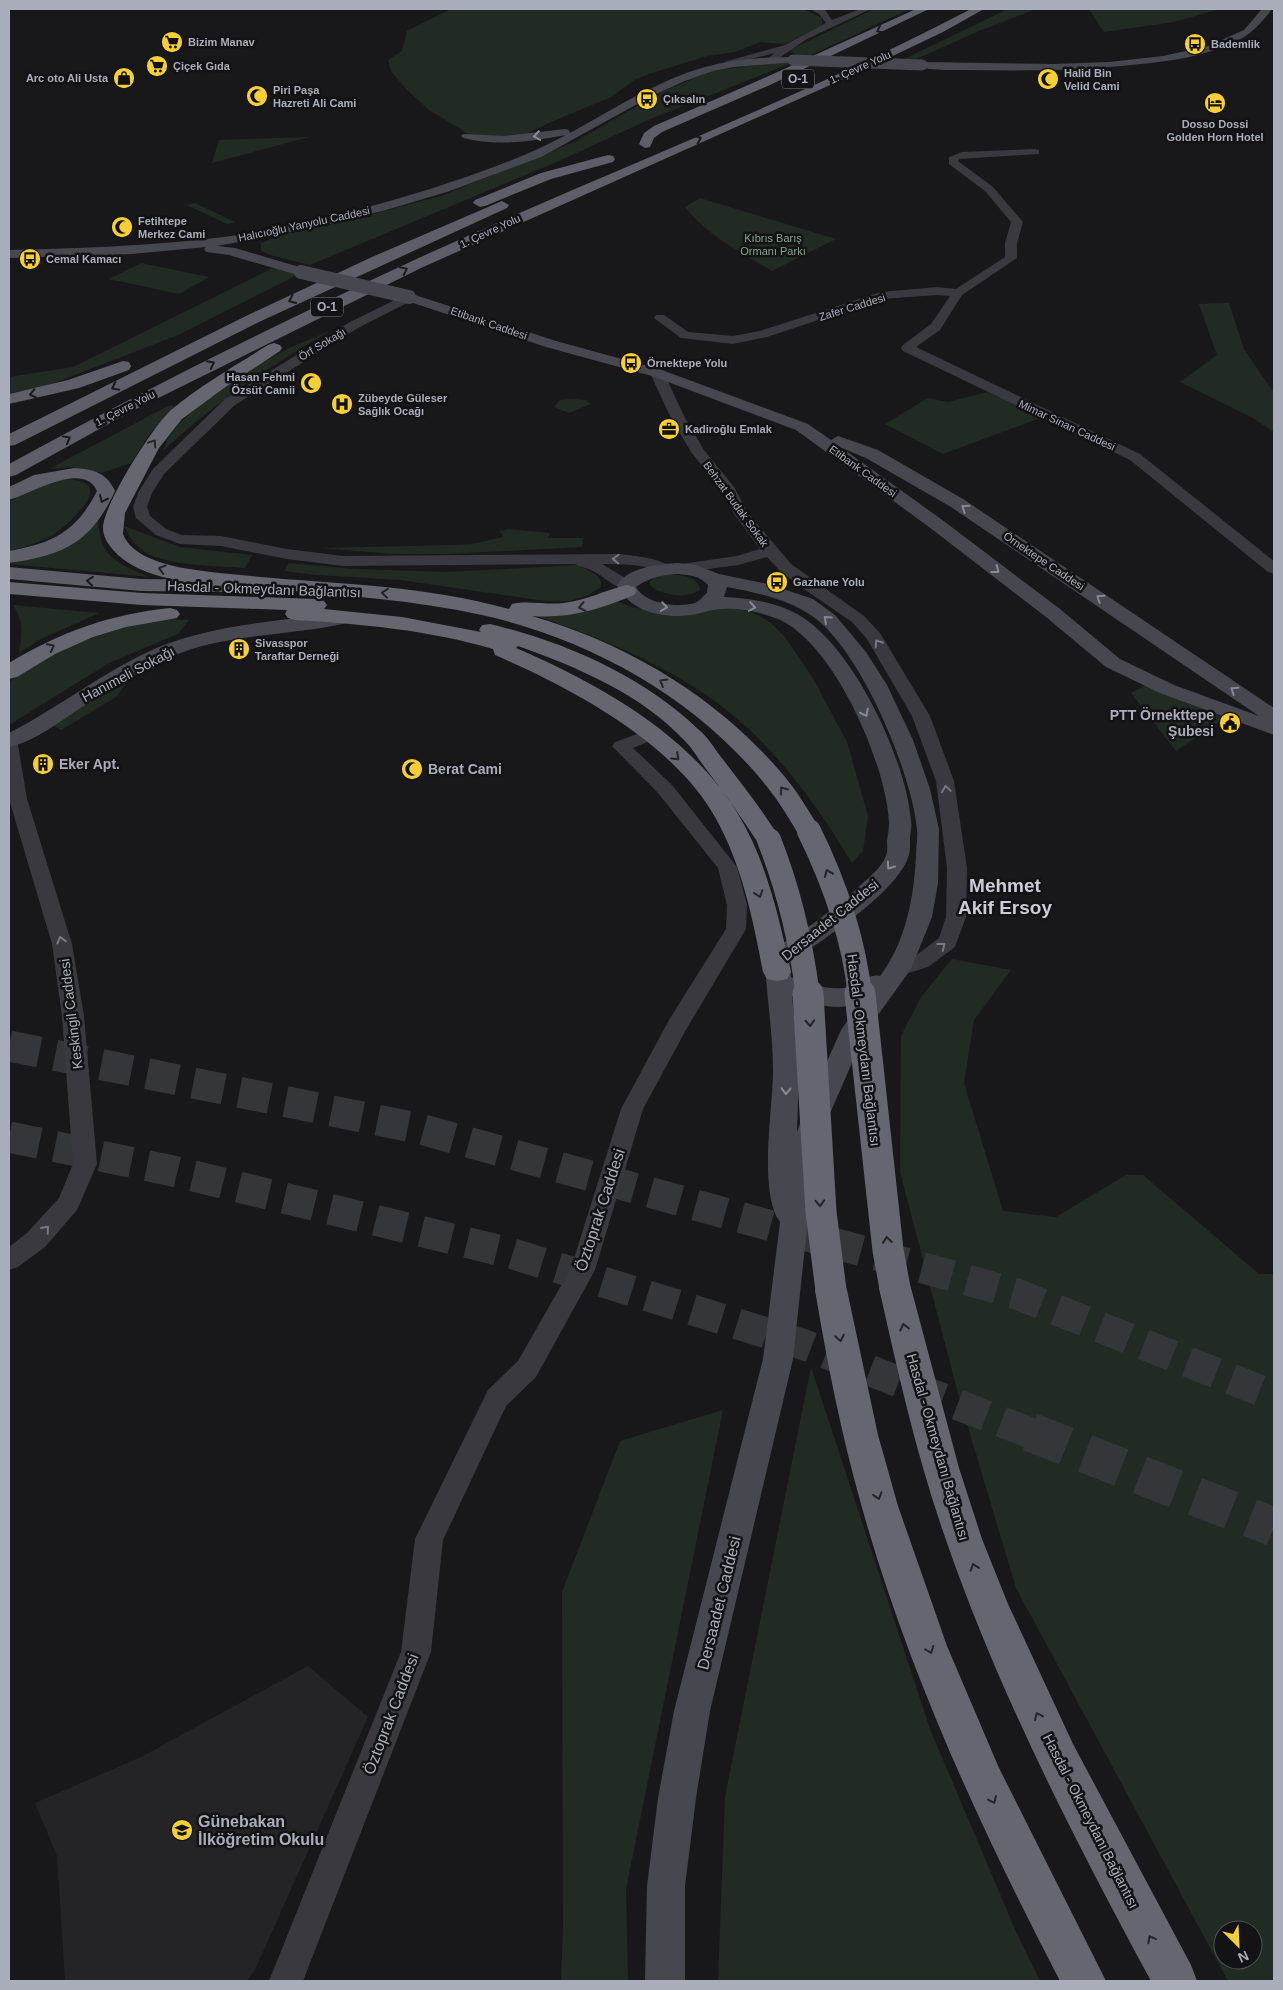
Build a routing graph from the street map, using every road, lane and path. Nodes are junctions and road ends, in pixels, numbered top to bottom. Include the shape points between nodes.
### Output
1 (814, 9) edge
2 (867, 9) edge
3 (1257, 9) edge
4 (1268, 9) edge
5 (984, 11) edge
6 (928, 13) edge
7 (829, 21) junction
8 (1251, 27) junction
9 (773, 54) junction
10 (794, 58) junction
11 (634, 101) junction
12 (585, 129) junction
13 (472, 151) dead end
14 (1035, 152) dead end
15 (608, 159) junction
16 (653, 159) junction
17 (236, 242) junction
18 (9, 248) edge
19 (9, 254) edge
20 (302, 270) junction
21 (958, 293) junction
22 (409, 297) junction
23 (660, 318) dead end
24 (177, 342) junction
25 (274, 348) junction
26 (657, 373) junction
27 (9, 399) edge
28 (9, 425) edge
29 (802, 427) junction
30 (9, 442) edge
31 (872, 454) junction
32 (850, 462) junction
33 (9, 471) edge
34 (9, 486) edge
35 (9, 494) edge
36 (770, 551) junction
37 (9, 557) edge
38 (548, 558) junction
39 (738, 560) junction
40 (672, 568) junction
41 (1274, 569) edge
42 (9, 573) edge
43 (713, 578) junction
44 (296, 587) junction
45 (9, 588) edge
46 (627, 588) junction
47 (9, 594) edge
48 (433, 599) junction
49 (704, 606) junction
50 (205, 612) junction
51 (248, 623) junction
52 (469, 636) junction
53 (9, 672) edge
54 (1273, 720) edge
55 (9, 732) edge
56 (651, 734) junction
57 (9, 741) edge
58 (9, 745) edge
59 (707, 755) junction
60 (899, 969) junction
61 (777, 972) junction
62 (792, 1228) junction
63 (9, 1260) edge
64 (286, 1981) edge
65 (665, 1981) edge
66 (1084, 1981) edge
67 (1175, 1981) edge

1 - 7 street via 822,12
2 - 7 street
3 - 8 main road
4 - 8 main road via 1263,19
16 -> 5 highway, 1. Çevre Yolu / O-1 via 759,112 792,103 938,40
6 -> 15 highway, 1. Çevre Yolu / O-1 via 865,50
7 - 9 street
8 - 10 main road, bridge via 1223,44 1183,54 1107,65 1013,68
9 - 10 main road
9 - 10 street
9 - 11 main road via 700,72
9 - 11 main road via 676,75
11 - 12 main road, Halıcıoğlu Yanyolu Caddesi
12 -> 13 main road via 517,139 464,139
12 - 17 main road, Halıcıoğlu Yanyolu Caddesi via 539,148
12 - 17 main road, Halıcıoğlu Yanyolu Caddesi via 532,156 453,185 355,214
14 - 21 street via 954,157 953,162 989,189 1017,222 1011,243 1012,258
15 - 24 highway via 546,176 458,212 325,269
15 -> 30 highway, 1. Çevre Yolu / O-1 via 352,272 156,366
16 - 25 highway via 626,176
33 -> 16 highway, 1. Çevre Yolu / O-1 via 274,332
17 - 18 main road, Halıcıoğlu Yanyolu Caddesi
17 - 19 main road via 194,247
17 - 20 main road, Etibank Caddesi
17 - 20 main road, Etibank Caddesi via 266,258
20 - 22 main road, Etibank Caddesi, bridge
21 - 23 street, Zafer Caddesi via 937,291 881,296 763,334 733,340 685,335
21 - 41 street, Mimar Sinan Caddesi via 936,327 907,348 1135,457
22 - 26 main road, Etibank Caddesi via 560,347
22 - 38 street, Örf Sokağı via 354,325 230,402 158,472 140,508 143,518 161,532 180,539 221,541 343,561
24 -> 27 highway via 90,378 46,392
24 - 28 highway
25 - 34 highway via 46,463
44 -> 25 highway via 188,574 148,565 132,557 122,547 114,536 112,524 151,446 164,428 218,384
26 - 29 main road, Etibank Caddesi
26 - 36 street, Behzat Budak Sokak via 698,452 729,490 741,514
29 - 31 main road, Örnektepe Caddesi
29 - 32 main road, Etibank Caddesi
31 - 32 main road
54 -> 31 main road, Örnektepe Caddesi via 957,503
32 -> 54 main road, Etibank Caddesi via 1029,595 1113,663 1167,689 1249,721
35 -> 37 highway via 40,479 70,474 96,477 102,481 106,491 91,520 72,537 39,551
36 - 39 street
60 -> 36 street, Behzat Budak Sokak via 921,962 948,942 956,917 957,868 945,781 921,716 874,637 858,619 804,582
40 -> 38 street via 622,559
38 - 46 street via 587,563
39 - 40 street
39 - 43 street
40 - 43 main road, Dersaadet Caddesi via 693,569
40 - 46 main road via 643,573 633,578
44 -> 42 highway, Hasdal - Okmeydanı Bağlantısı via 141,585
43 - 49 main road via 718,593
60 -> 43 main road, Dersaadet Caddesi via 920,917 926,883 928,829 919,789 902,740 877,685 859,656 828,619 806,603 760,588
48 -> 44 highway, Hasdal - Okmeydanı Bağlantısı
45 - 59 highway, Hasdal - Okmeydanı Bağlantısı via 142,599 382,609 448,620 523,640 610,677 677,722
46 -> 48 highway via 594,605 570,610 544,611 479,601
46 -> 49 main road, Dersaadet Caddesi via 636,600 663,608
47 - 50 highway via 86,604
67 -> 48 highway, Hasdal - Okmeydanı Bağlantısı, bridge via 1140,1919 1008,1654 947,1484 920,1395 888,1250 860,991 852,950 832,882 797,808 748,748 712,716 663,682 591,645 540,626
49 -> 61 main road, Dersaadet Caddesi via 720,603 776,612 792,618 817,639 850,683 873,728 901,821 897,856 876,886 783,955 777,963
50 - 51 highway
53 -> 50 highway via 52,646 107,624 147,616
51 - 52 highway via 349,617
51 - 55 main road, Hanımeli Sokağı via 242,629 170,644
51 - 57 main road, Hanımeli Sokağı via 160,654
52 - 56 highway via 605,701
52 - 59 highway via 525,652 601,684
56 -> 61 highway via 706,787 725,812 753,874
56 - 64 street, Öztoprak Caddesi via 620,746 665,789 727,868 737,905 736,929 677,1026 632,1109 583,1270 527,1369 497,1398 429,1539 416,1652
63 -> 58 street, Keskingil Caddesi via 36,1240 69,1203 85,1164 73,1016 62,944 18,799
59 -> 66 highway, Hasdal - Okmeydanı Bağlantısı, bridge via 743,800 769,840 784,877 802,950 810,1014 821,1212 831,1290 860,1435 912,1604 938,1670 986,1785 1042,1904
60 - 61 main road via 849,997 815,996 787,985
60 - 62 main road, Dersaadet Caddesi via 854,1030 815,1118
61 -> 62 main road, Dersaadet Caddesi via 786,1070 782,1186
62 - 65 main road, Dersaadet Caddesi via 778,1359 692,1711 666,1886

